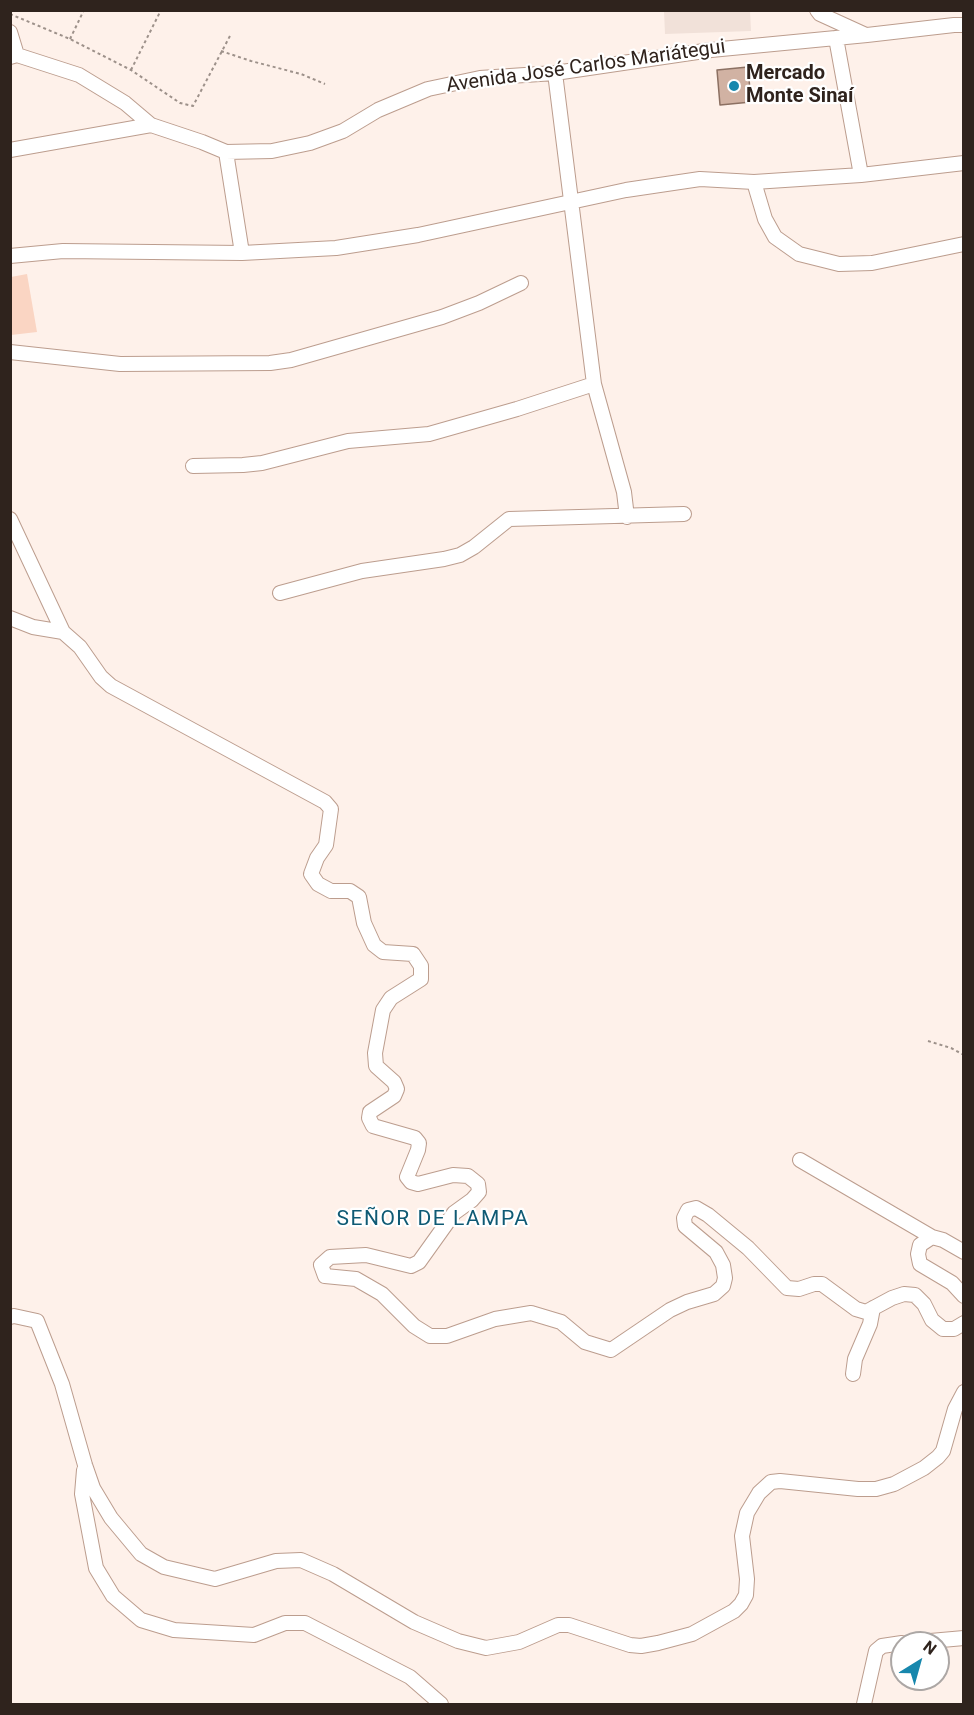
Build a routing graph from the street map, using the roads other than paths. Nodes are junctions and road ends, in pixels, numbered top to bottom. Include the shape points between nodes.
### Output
1 (817, 10) edge
2 (963, 25) edge
3 (10, 33) edge
4 (867, 35) junction
5 (836, 38) junction
6 (14, 56) edge
7 (555, 73) junction
8 (151, 125) junction
9 (10, 150) edge
10 (226, 152) junction
11 (963, 164) edge
12 (861, 176) junction
13 (754, 182) junction
14 (572, 201) junction
15 (963, 244) edge
16 (242, 253) junction
17 (10, 256) edge
18 (521, 283) dead end
19 (10, 352) edge
20 (594, 384) junction
21 (193, 466) dead end
22 (684, 514) dead end
23 (627, 517) junction
24 (10, 519) edge
25 (280, 593) dead end
26 (10, 618) edge
27 (63, 632) junction
28 (800, 1161) dead end
29 (932, 1238) junction
30 (963, 1252) edge
31 (963, 1296) edge
32 (873, 1308) junction
33 (10, 1317) edge
34 (963, 1323) edge
35 (853, 1374) dead end
36 (963, 1392) edge
37 (85, 1465) junction
38 (890, 1645) edge
39 (441, 1704) edge
40 (864, 1704) edge

1 - 4 street
2 - 4 street, Avenida José Carlos Mariátegui
3 - 6 street
4 - 5 street, Avenida José Carlos Mariátegui
5 - 7 street, Avenida José Carlos Mariátegui via 711,50
5 - 12 street
6 - 8 street via 79,75
7 - 10 street, Avenida José Carlos Mariátegui via 480,78 428,89 378,110 343,131 310,142 272,151
7 - 14 street
8 - 9 street, Avenida José Carlos Mariátegui
8 - 10 street, Avenida José Carlos Mariátegui
10 - 16 street
11 - 12 street
12 - 13 street
13 - 14 street via 700,179
13 - 15 street via 775,237 799,254 839,264 872,263
14 - 16 street via 418,235 336,248
14 - 20 street
16 - 17 street via 63,251
18 - 19 street via 442,317 270,363 120,364
20 - 21 street via 429,434 348,441 262,463
20 - 23 street via 624,492
22 - 23 street
23 - 25 street via 509,519 460,555 362,571
24 - 27 street
26 - 27 street
27 - 32 street via 111,686 325,802 331,809 326,844 311,874 318,884 331,891 350,891 359,897 374,945 383,952 413,954 421,966 421,979 391,998 383,1010 376,1066 397,1089 394,1096 370,1112 369,1118 373,1126 415,1138 419,1143 407,1177 411,1182 418,1184 453,1174 468,1176 478,1184 479,1192 454,1213 419,1262 411,1266 366,1255 330,1257 321,1265 325,1276 356,1279 382,1294 414,1326 430,1336 447,1336 495,1319 531,1313 561,1322 585,1342 611,1350 670,1310 714,1294 723,1286 723,1265 716,1252 685,1226 688,1210 696,1208 748,1248 787,1288 822,1284 856,1309 866,1312
28 - 29 street
29 - 30 street
29 - 31 street via 920,1245 920,1264 952,1284
32 - 34 street via 904,1294 915,1295 943,1329 954,1329
32 - 35 street
33 - 37 street via 37,1321 62,1384
36 - 37 street via 943,1451 924,1468 894,1484 858,1489 771,1482 747,1513 742,1536 746,1595 741,1604 692,1634 641,1646 558,1625 499,1647 458,1641 414,1622 333,1574 301,1560 276,1561 215,1579 164,1567 141,1554 125,1536 93,1488
37 - 39 street via 82,1494 96,1568 113,1596 141,1620 174,1630 254,1635 285,1623 305,1623 410,1677
38 - 40 street via 876,1651

